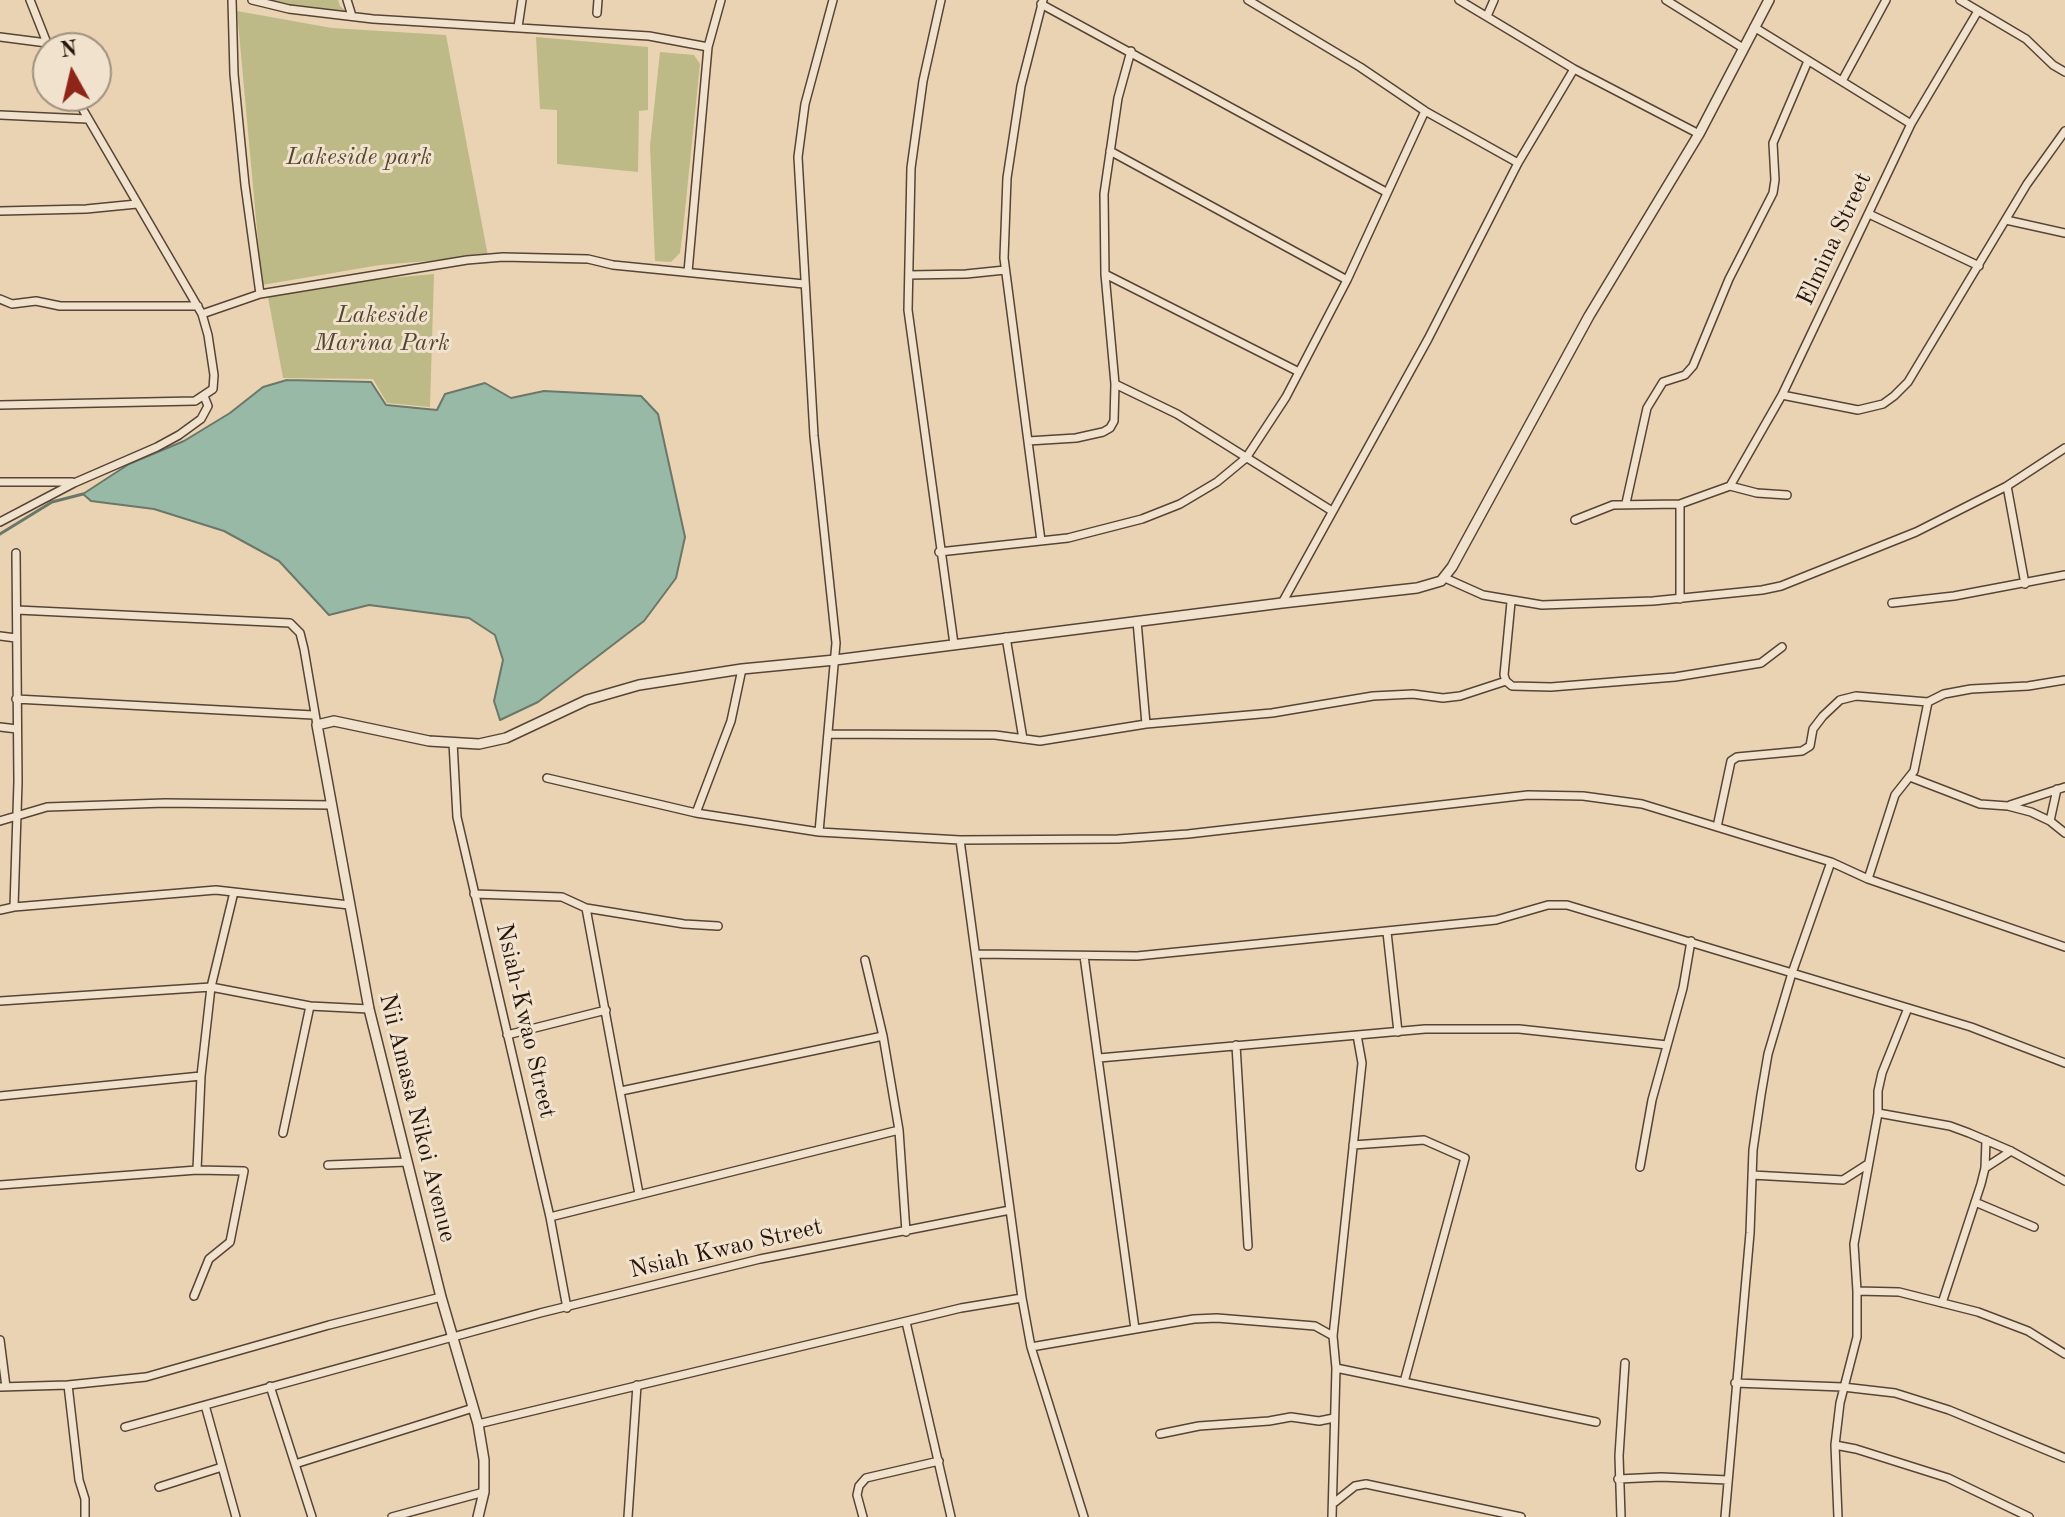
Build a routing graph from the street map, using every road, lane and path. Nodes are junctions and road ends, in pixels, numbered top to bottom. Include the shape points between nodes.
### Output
1 (30, 0) edge
2 (232, 0) edge
3 (252, 0) edge
4 (347, 0) edge
5 (522, 0) edge
6 (598, 0) edge
7 (721, 0) edge
8 (833, 0) edge
9 (941, 0) edge
10 (1248, 0) edge
11 (1459, 0) edge
12 (1494, 0) edge
13 (1666, 0) edge
14 (1769, 0) edge
15 (1886, 0) edge
16 (1960, 0) edge
17 (1042, 2) edge
18 (1978, 11) junction
19 (597, 13) dead end
20 (352, 16) junction
21 (1487, 16) junction
22 (518, 27) junction
23 (1754, 27) junction
24 (43, 32) edge
25 (0, 37) edge
26 (32, 43) edge
27 (708, 47) junction
28 (1743, 48) junction
29 (1131, 51) junction
30 (1808, 61) junction
31 (1574, 69) junction
32 (2065, 72) edge
33 (1842, 81) junction
34 (1425, 111) junction
35 (83, 112) edge
36 (0, 115) edge
37 (87, 119) junction
38 (1911, 124) junction
39 (1699, 134) junction
40 (2064, 134) edge
41 (1110, 151) junction
42 (1518, 163) junction
43 (1386, 192) junction
44 (137, 204) junction
45 (0, 211) edge
46 (1869, 214) junction
47 (2006, 220) junction
48 (2065, 233) edge
49 (1979, 266) junction
50 (1005, 270) junction
51 (688, 272) junction
52 (1105, 274) junction
53 (909, 275) junction
54 (1347, 280) junction
55 (804, 284) junction
56 (260, 294) junction
57 (0, 299) edge
58 (200, 310) junction
59 (1299, 372) junction
60 (1115, 384) junction
61 (1782, 395) junction
62 (204, 396) junction
63 (0, 405) edge
64 (1028, 441) junction
65 (2065, 448) edge
66 (1246, 458) junction
67 (0, 482) edge
68 (74, 483) junction
69 (1730, 486) junction
70 (2007, 486) junction
71 (1787, 495) dead end
72 (1626, 503) junction
73 (1680, 504) junction
74 (1332, 511) junction
75 (1575, 520) dead end
76 (0, 522) edge
77 (1041, 541) junction
78 (939, 552) junction
79 (16, 553) dead end
80 (2065, 575) edge
81 (1445, 578) junction
82 (2025, 584) junction
83 (1680, 599) junction
84 (1511, 602) junction
85 (1282, 603) junction
86 (1892, 603) dead end
87 (17, 610) junction
88 (1137, 621) junction
89 (0, 636) edge
90 (1006, 637) junction
91 (16, 638) junction
92 (954, 644) junction
93 (1782, 647) dead end
94 (835, 660) junction
95 (742, 669) junction
96 (2065, 680) edge
97 (1506, 681) junction
98 (16, 699) junction
99 (1928, 702) junction
100 (315, 720) junction
101 (1146, 724) junction
102 (0, 727) edge
103 (17, 729) junction
104 (828, 734) junction
105 (1023, 739) junction
106 (453, 742) junction
107 (1910, 777) junction
108 (547, 778) dead end
109 (2061, 788) edge
110 (332, 805) junction
111 (2008, 806) junction
112 (696, 813) junction
113 (17, 816) junction
114 (0, 821) edge
115 (2050, 821) junction
116 (1717, 827) junction
117 (819, 832) junction
118 (2065, 833) edge
119 (960, 840) junction
120 (1831, 862) junction
121 (1868, 879) junction
122 (234, 892) junction
123 (474, 894) junction
124 (349, 905) junction
125 (14, 907) junction
126 (586, 908) junction
127 (0, 910) edge
128 (718, 926) dead end
129 (1387, 932) junction
130 (1691, 941) junction
131 (2065, 947) edge
132 (977, 954) junction
133 (1084, 956) junction
134 (865, 960) dead end
135 (1792, 973) junction
136 (211, 987) junction
137 (0, 1001) edge
138 (310, 1006) junction
139 (1908, 1008) junction
140 (369, 1009) junction
141 (606, 1010) junction
142 (1398, 1032) junction
143 (507, 1035) junction
144 (1357, 1035) junction
145 (883, 1036) junction
146 (1236, 1045) junction
147 (1667, 1045) junction
148 (1099, 1058) junction
149 (2065, 1063) edge
150 (201, 1076) junction
151 (621, 1091) junction
152 (0, 1096) edge
153 (1878, 1113) junction
154 (899, 1130) junction
155 (283, 1133) dead end
156 (1986, 1140) junction
157 (1353, 1145) junction
158 (2011, 1151) junction
159 (407, 1162) junction
160 (1868, 1164) junction
161 (328, 1165) dead end
162 (1640, 1167) dead end
163 (1985, 1168) junction
164 (197, 1170) junction
165 (1752, 1175) junction
166 (2065, 1181) edge
167 (0, 1185) edge
168 (639, 1194) junction
169 (1975, 1202) junction
170 (1010, 1210) junction
171 (550, 1217) junction
172 (2034, 1227) dead end
173 (906, 1232) junction
174 (1248, 1246) dead end
175 (1857, 1291) junction
176 (194, 1296) dead end
177 (441, 1297) junction
178 (1022, 1298) junction
179 (1942, 1303) junction
180 (567, 1308) junction
181 (906, 1322) junction
182 (1135, 1329) junction
183 (452, 1336) junction
184 (1333, 1336) junction
185 (0, 1340) edge
186 (1031, 1347) junction
187 (2065, 1354) edge
188 (1625, 1363) dead end
189 (1336, 1368) junction
190 (1404, 1382) junction
191 (1735, 1383) junction
192 (68, 1385) junction
193 (637, 1385) junction
194 (270, 1386) junction
195 (3, 1387) edge
196 (1843, 1387) junction
197 (205, 1405) junction
198 (473, 1408) junction
199 (1334, 1418) junction
200 (1596, 1422) dead end
201 (478, 1424) junction
202 (125, 1427) dead end
203 (1160, 1434) dead end
204 (1835, 1445) junction
205 (2065, 1446) edge
206 (2063, 1457) edge
207 (939, 1461) junction
208 (295, 1464) junction
209 (222, 1467) junction
210 (1618, 1479) junction
211 (1728, 1480) junction
212 (159, 1487) dead end
213 (484, 1492) junction
214 (1335, 1502) junction
215 (85, 1517) edge
216 (236, 1517) edge
217 (312, 1517) edge
218 (392, 1517) edge
219 (478, 1517) edge
220 (628, 1517) edge
221 (863, 1517) edge
222 (951, 1517) edge
223 (1084, 1517) edge
224 (1332, 1517) edge
225 (1521, 1517) edge
226 (1621, 1517) edge
227 (1725, 1517) edge
228 (1838, 1517) edge
229 (2029, 1517) edge

1 - 24 street
2 - 56 street via 234,74
3 - 20 street
4 - 20 street
5 - 22 street
6 - 19 street
7 - 27 street
8 - 55 street via 799,134
9 - 53 street via 911,168
10 - 34 street
11 - 21 street
12 - 21 street
13 - 28 street
14 - 23 street
15 - 33 street
16 - 18 street
17 - 29 street
17 - 50 street via 1021,86 1007,178
18 - 32 street via 2026,39
18 - 38 street, Elmina Street
20 - 22 street
21 - 31 street
22 - 27 street via 649,36
23 - 28 street
23 - 30 street
25 - 26 street
27 - 51 street
28 - 39 street
29 - 41 street
29 - 43 street
30 - 33 street
30 - 72 street via 1773,143 1773,193 1693,366 1685,375 1663,382 1647,408
31 - 39 street
31 - 42 street
33 - 38 street
34 - 42 street
34 - 43 street
35 - 37 street
36 - 37 street
37 - 44 street
38 - 46 street, Elmina Street
39 - 81 street via 1589,316
40 - 47 street
41 - 52 street via 1104,194
41 - 54 street
42 - 74 street
43 - 54 street
44 - 45 street
44 - 58 street
46 - 49 street
46 - 61 street, Elmina Street
47 - 48 street
47 - 49 street
49 - 61 street via 1908,382 1883,404 1858,410
50 - 53 street
50 - 64 street
51 - 55 street
51 - 56 street via 588,259 503,257
52 - 59 street
52 - 60 street
53 - 78 street via 908,310
54 - 59 street
55 - 94 street
56 - 58 street
57 - 58 street via 12,304
58 - 62 street via 214,375 213,389
59 - 66 street
60 - 64 street via 1110,428 1076,438
60 - 66 street via 1177,414
61 - 69 street, Elmina Street
62 - 63 street via 195,401
62 - 68 street via 208,406 201,419 179,435
64 - 77 street
65 - 70 street
66 - 74 street
66 - 77 street via 1180,504 1106,530
67 - 68 street
68 - 76 street
69 - 71 street
69 - 73 street
70 - 82 street
70 - 83 street via 1916,532 1781,586
72 - 73 street
72 - 75 street
73 - 83 street
74 - 85 street
77 - 78 street
78 - 92 street
79 - 87 street
80 - 82 street
81 - 84 street
81 - 85 street via 1417,588
82 - 86 street
83 - 84 street via 1602,605
84 - 97 street
85 - 88 street
87 - 91 street
87 - 100 street via 290,623 300,633
88 - 90 street
88 - 101 street
89 - 91 street
90 - 92 street
90 - 105 street
91 - 98 street
92 - 94 street
93 - 97 street via 1761,663 1675,677 1551,687 1512,686
94 - 95 street
94 - 104 street
95 - 106 street via 639,685 587,700 506,738
95 - 112 street via 731,721
96 - 99 street via 1971,689
97 - 101 street via 1460,696 1373,696 1272,713
98 - 100 street
98 - 103 street
99 - 107 street
99 - 116 street via 1847,697 1823,716 1813,729 1810,746 1802,751 1737,757 1731,761
100 - 106 street
100 - 110 street, Nii Amasa Nikoi Avenue
101 - 105 street via 1051,740
102 - 103 street
103 - 113 street
104 - 105 street
104 - 117 street
106 - 123 street, Nsiah-Kwao Street via 457,817
107 - 111 street via 1980,804
107 - 121 street via 1895,795
108 - 112 street
109 - 111 street
109 - 115 street
110 - 113 street via 47,807
110 - 124 street, Nii Amasa Nikoi Avenue
111 - 115 street
112 - 117 street
113 - 114 street
113 - 125 street
115 - 118 street
116 - 119 street via 1642,804 1528,795 1188,834
116 - 120 street
117 - 119 street
119 - 132 street
120 - 121 street
120 - 135 street
121 - 131 street
122 - 124 street
122 - 125 street
122 - 136 street
123 - 126 street via 562,897
123 - 143 street, Nsiah-Kwao Street
124 - 140 street, Nii Amasa Nikoi Avenue
125 - 127 street
126 - 128 street
126 - 141 street
129 - 130 street via 1496,920 1567,905
129 - 133 street via 1137,956
129 - 142 street
130 - 135 street
130 - 147 street
132 - 133 street
132 - 170 street
133 - 148 street
134 - 145 street
135 - 139 street
135 - 165 street via 1768,1054
136 - 137 street
136 - 138 street
136 - 150 street
138 - 140 street
138 - 155 street
139 - 149 street
139 - 153 street via 1882,1073
140 - 159 street, Nii Amasa Nikoi Avenue
141 - 143 street
141 - 151 street
142 - 144 street
142 - 147 street via 1519,1029
143 - 171 street, Nsiah-Kwao Street
144 - 146 street
144 - 157 street via 1362,1063
145 - 151 street
145 - 154 street
146 - 148 street
146 - 174 street
147 - 162 street
148 - 182 street
150 - 152 street
150 - 164 street
151 - 168 street
153 - 156 street via 1950,1126
153 - 160 street
154 - 168 street
154 - 173 street
156 - 158 street
156 - 163 street
157 - 184 street
157 - 190 street via 1424,1140 1465,1158
158 - 163 street
158 - 166 street
159 - 161 street
159 - 177 street, Nii Amasa Nikoi Avenue
160 - 165 street via 1843,1180
160 - 175 street via 1854,1244
163 - 169 street
164 - 167 street
164 - 176 street via 244,1171 230,1242 209,1259
165 - 191 street
168 - 171 street
169 - 172 street
169 - 179 street
170 - 173 street, Nsiah Kwao Street
170 - 178 street
171 - 180 street, Nsiah-Kwao Street
173 - 180 street, Nsiah Kwao Street via 760,1259
175 - 179 street via 1899,1292
175 - 196 street via 1857,1337
177 - 183 street, Nii Amasa Nikoi Avenue
177 - 192 street via 146,1377
178 - 181 street
178 - 186 street
179 - 187 street via 2028,1331
180 - 183 street, Nsiah Kwao Street
181 - 193 street
181 - 207 street
182 - 184 street via 1217,1318 1315,1326
182 - 186 street
183 - 194 street, Nsiah Kwao Street
183 - 198 street, Nii Amasa Nikoi Avenue
184 - 189 street
185 - 195 street
186 - 223 street
188 - 210 street
189 - 190 street
189 - 199 street
190 - 200 street
191 - 196 street
191 - 211 street
192 - 195 street
192 - 215 street
193 - 201 street
193 - 220 street
194 - 197 street, Nsiah Kwao Street
194 - 208 street
196 - 204 street
196 - 206 street via 1920,1399
197 - 202 street, Nsiah Kwao Street
197 - 209 street
198 - 201 street, Nii Amasa Nikoi Avenue
198 - 208 street
199 - 203 street via 1291,1417
199 - 214 street
201 - 213 street, Nii Amasa Nikoi Avenue
204 - 228 street
204 - 229 street via 1948,1478
205 - 206 street
207 - 221 street via 866,1478 857,1495
207 - 222 street
208 - 217 street
209 - 212 street
209 - 216 street
210 - 211 street
210 - 226 street
211 - 227 street
213 - 218 street
213 - 219 street, Nii Amasa Nikoi Avenue
214 - 224 street
214 - 225 street via 1366,1484

